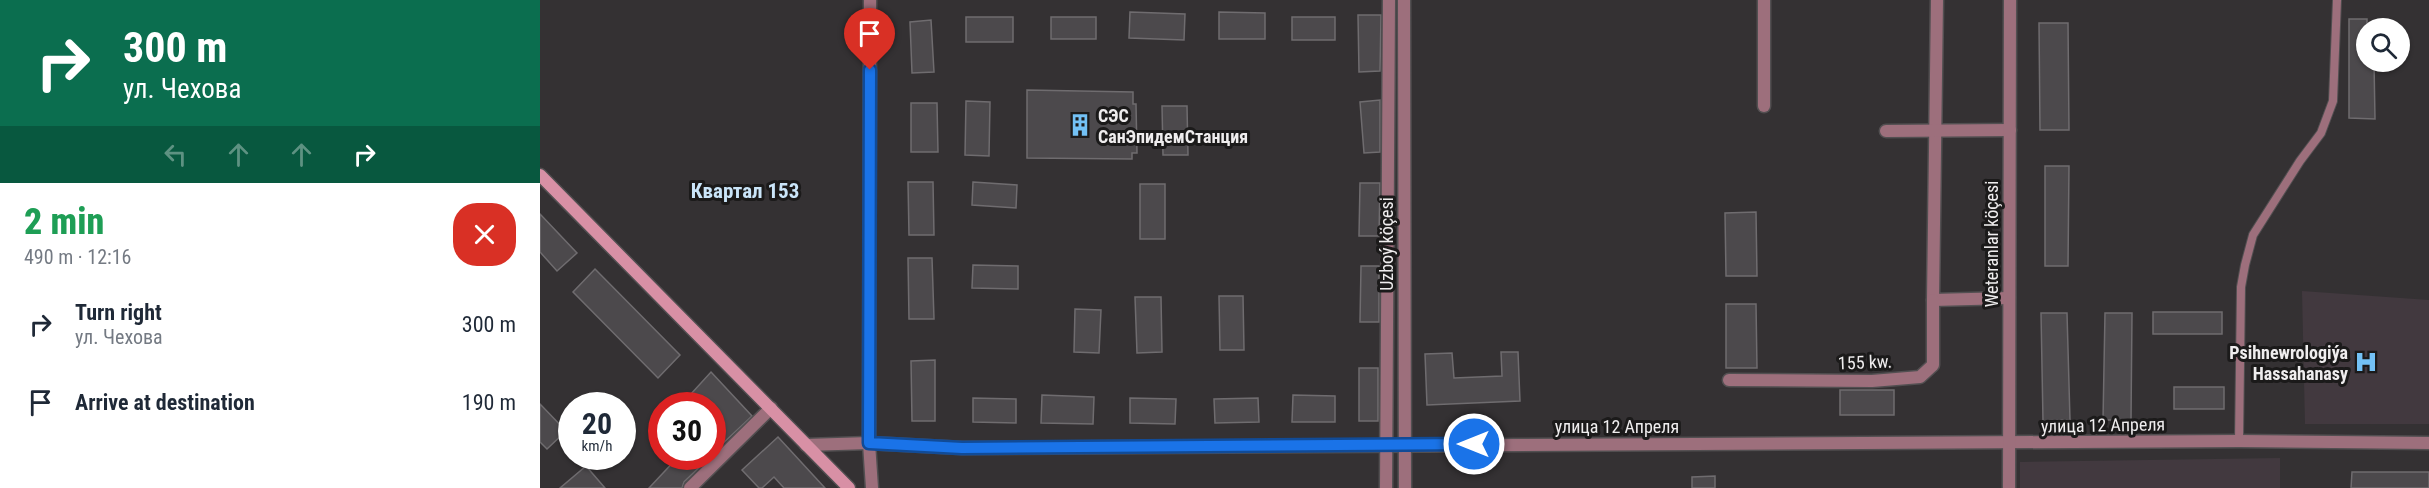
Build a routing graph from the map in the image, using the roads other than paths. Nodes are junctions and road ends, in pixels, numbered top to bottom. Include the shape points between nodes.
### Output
1 (870, 0) edge
2 (1389, 0) edge
3 (1404, 0) edge
4 (1764, 0) edge
5 (1937, 0) edge
6 (2010, 0) edge
7 (2337, 0) edge
8 (1764, 106) dead end
9 (1935, 130) junction
10 (2010, 130) junction
11 (1886, 131) dead end
12 (540, 175) edge
13 (2009, 298) junction
14 (1933, 300) junction
15 (1729, 380) dead end
16 (771, 408) junction
17 (2239, 441) junction
18 (869, 443) junction
19 (2429, 443) edge
20 (806, 444) junction
21 (1404, 444) junction
22 (2009, 444) junction
23 (1386, 445) junction
24 (690, 488) edge
25 (849, 488) edge
26 (872, 488) edge
27 (1386, 488) edge
28 (1405, 488) edge
29 (2009, 488) edge

1 - 18 street
2 - 23 street, Uzboý köçesi
3 - 21 street, Uzboý köçesi
4 - 8 street
5 - 9 street, 155 kw.
6 - 10 street, Weteranlar köçesi
7 - 17 lane via 2333,101 2321,133 2253,235 2245,265 2241,287
9 - 10 street
9 - 11 street
9 - 14 street, 155 kw.
10 - 13 street, Weteranlar köçesi
12 - 16 main road
13 - 14 street
13 - 22 street, Weteranlar köçesi
14 - 15 street, 155 kw. via 1933,365 1920,377 1872,381
16 - 20 main road
16 - 24 street
17 - 19 street, улица 12 Апреля
17 - 22 street, улица 12 Апреля
18 - 20 street, улица 12 Апреля
18 - 23 street, улица 12 Апреля via 962,448
18 - 26 street
20 - 25 main road
21 - 22 street, улица 12 Апреля
21 - 23 street, улица 12 Апреля
21 - 28 street, Uzboý köçesi
22 - 29 street, Weteranlar köçesi
23 - 27 street, Uzboý köçesi

